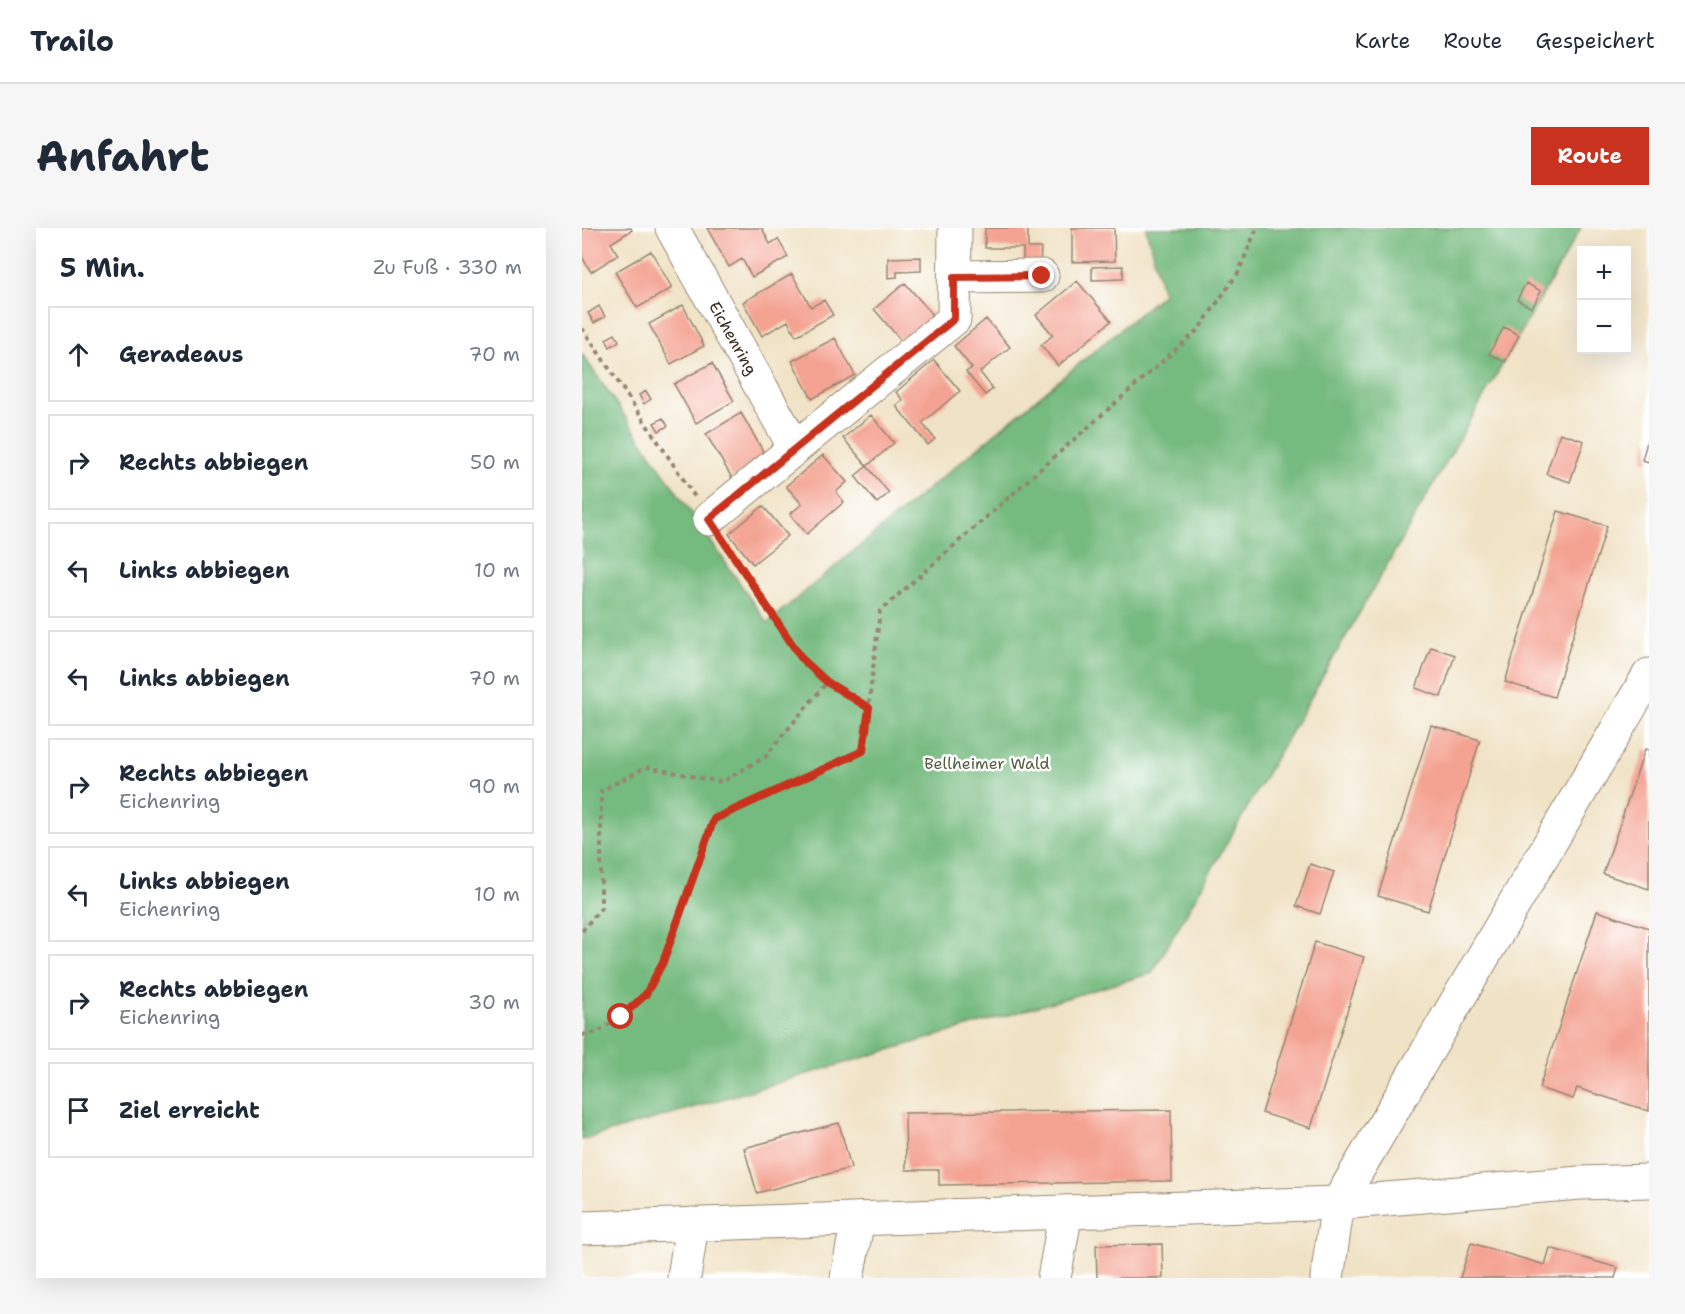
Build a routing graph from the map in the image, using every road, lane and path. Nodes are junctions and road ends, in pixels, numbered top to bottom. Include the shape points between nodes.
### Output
1 (672, 228) edge
2 (955, 228) edge
3 (1257, 228) edge
4 (1042, 276) dead end
5 (954, 277) junction
6 (582, 328) edge
7 (795, 448) junction
8 (709, 519) junction
9 (1649, 675) edge
10 (827, 682) junction
11 (869, 708) junction
12 (582, 931) edge
13 (582, 1035) edge
14 (1649, 1181) edge
15 (1338, 1203) junction
16 (1066, 1212) junction
17 (858, 1219) junction
18 (692, 1224) junction
19 (582, 1228) edge
20 (684, 1278) edge
21 (848, 1278) edge
22 (1054, 1278) edge
23 (1327, 1278) edge

1 - 7 street, Eichenring
2 - 5 street
3 - 11 path via 1238,273 1198,330 880,610
4 - 5 street
5 - 7 street via 954,319
6 - 8 path
7 - 8 street
8 - 10 path via 802,659
9 - 15 street
10 - 11 path
10 - 12 path via 765,757 722,782 646,767 601,791 601,908
11 - 13 path via 863,751 714,819 663,962 646,994 598,1032
14 - 15 street
15 - 16 street
15 - 23 street
16 - 17 street
16 - 22 street
17 - 18 street
17 - 21 street
18 - 19 street
18 - 20 street

